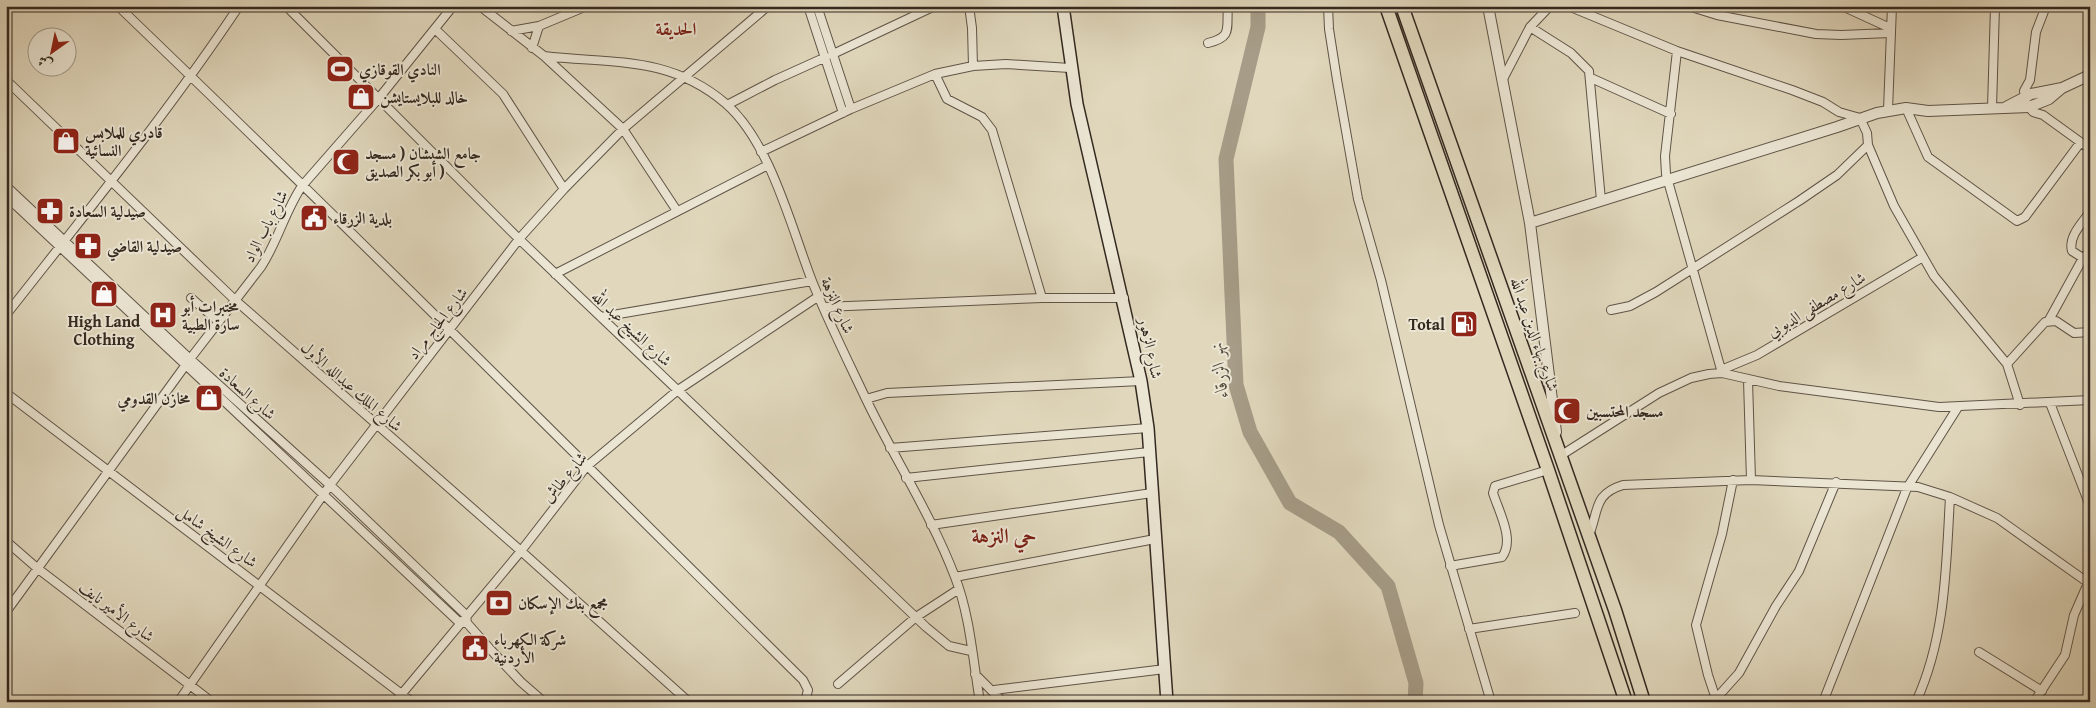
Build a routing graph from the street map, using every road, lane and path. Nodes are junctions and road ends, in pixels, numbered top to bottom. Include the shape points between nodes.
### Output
1 (118, 6) edge
2 (238, 6) edge
3 (286, 6) edge
4 (453, 6) edge
5 (480, 6) edge
6 (587, 6) edge
7 (768, 6) edge
8 (808, 6) edge
9 (817, 6) edge
10 (935, 6) edge
11 (969, 6) edge
12 (1063, 6) edge
13 (1228, 6) edge
14 (1328, 6) edge
15 (1386, 6) edge
16 (1402, 6) edge
17 (1488, 6) edge
18 (1550, 6) edge
19 (1568, 6) edge
20 (1688, 6) edge
21 (1842, 6) edge
22 (1892, 6) edge
23 (1995, 6) edge
24 (2046, 6) edge
25 (539, 26) junction
26 (1530, 27) junction
27 (435, 29) junction
28 (1890, 30) junction
29 (511, 31) junction
30 (1208, 43) dead end
31 (532, 48) junction
32 (1677, 51) junction
33 (830, 55) junction
34 (544, 56) junction
35 (973, 66) junction
36 (1070, 68) junction
37 (935, 74) junction
38 (2090, 75) edge
39 (191, 77) junction
40 (686, 77) junction
41 (1591, 78) junction
42 (6, 80) edge
43 (2030, 80) junction
44 (1502, 81) junction
45 (2062, 88) junction
46 (2038, 92) junction
47 (2024, 97) junction
48 (379, 98) junction
49 (2042, 103) junction
50 (727, 105) junction
51 (2006, 107) junction
52 (2029, 107) junction
53 (1906, 108) junction
54 (1992, 108) junction
55 (851, 109) junction
56 (1888, 110) junction
57 (843, 113) junction
58 (1671, 114) junction
59 (2043, 115) junction
60 (1860, 118) junction
61 (623, 129) junction
62 (2080, 143) junction
63 (1868, 145) junction
64 (2090, 149) edge
65 (761, 152) junction
66 (768, 165) junction
67 (1668, 179) junction
68 (113, 182) junction
69 (6, 186) edge
70 (302, 186) junction
71 (564, 189) junction
72 (6, 196) edge
73 (1601, 200) junction
74 (677, 212) junction
75 (2090, 212) edge
76 (1530, 223) junction
77 (519, 239) junction
78 (62, 244) junction
79 (2090, 251) edge
80 (1923, 257) junction
81 (2083, 258) junction
82 (1693, 268) junction
83 (555, 274) junction
84 (812, 281) junction
85 (819, 296) junction
86 (191, 298) dead end
87 (1042, 298) junction
88 (1124, 298) junction
89 (235, 300) junction
90 (824, 307) junction
91 (1611, 310) dead end
92 (6, 315) edge
93 (601, 317) junction
94 (2049, 320) junction
95 (218, 322) junction
96 (450, 330) junction
97 (2090, 332) edge
98 (188, 362) junction
99 (2007, 364) junction
100 (1722, 372) junction
101 (1748, 380) junction
102 (1141, 381) junction
103 (678, 390) junction
104 (6, 392) edge
105 (866, 398) junction
106 (2090, 400) edge
107 (2050, 403) junction
108 (2020, 405) junction
109 (1958, 407) junction
110 (376, 425) junction
111 (1148, 428) junction
112 (890, 448) junction
113 (1149, 452) junction
114 (1559, 454) junction
115 (586, 467) junction
116 (1548, 470) junction
117 (108, 472) junction
118 (906, 478) junction
119 (1733, 480) junction
120 (1751, 480) junction
121 (1836, 482) junction
122 (330, 485) junction
123 (1907, 488) junction
124 (324, 493) junction
125 (1152, 493) junction
126 (1950, 497) junction
127 (2090, 506) edge
128 (931, 525) junction
129 (1589, 537) junction
130 (1155, 539) junction
131 (6, 541) edge
132 (521, 551) junction
133 (1450, 566) junction
134 (37, 568) junction
135 (955, 577) junction
136 (2089, 583) edge
137 (260, 584) junction
138 (959, 589) junction
139 (6, 612) edge
140 (1576, 613) dead end
141 (916, 617) junction
142 (464, 620) junction
143 (1469, 629) junction
144 (971, 651) junction
145 (1979, 652) dead end
146 (1633, 668) junction
147 (1165, 669) junction
148 (1616, 671) junction
149 (975, 674) junction
150 (190, 684) junction
151 (838, 684) dead end
152 (994, 690) junction
153 (2042, 691) junction
154 (402, 694) junction
155 (1715, 700) edge
156 (686, 701) edge
157 (178, 702) edge
158 (212, 702) edge
159 (395, 702) edge
160 (412, 702) edge
161 (544, 702) edge
162 (805, 702) edge
163 (980, 702) edge
164 (1003, 702) edge
165 (1167, 702) edge
166 (1491, 702) edge
167 (1626, 702) edge
168 (1644, 702) edge
169 (1823, 702) edge
170 (1916, 702) edge
171 (2034, 702) edge

1 - 39 street
2 - 39 street
3 - 48 street, شارع الشيخ عبد الله
4 - 27 street, شارع باب الواد
5 - 29 street
6 - 25 street
7 - 40 street, شارع الحاج مراد
8 - 33 street
9 - 33 street
10 - 33 street
11 - 35 street
12 - 36 main road, شارع الزهور
13 - 30 street via 1226,36
14 - 133 street via 1336,80 1358,199 1381,280
15 - 116 main road, شارع بهاء الدين عبد الله
16 - 114 main road, شارع بهاء الدين عبد الله
17 - 44 street
18 - 26 street
19 - 32 street
20 - 28 street via 1717,15 1816,34 1841,36
21 - 28 street
22 - 28 street
23 - 54 street
24 - 43 street via 2036,32
25 - 29 street
25 - 31 street
26 - 41 street via 1580,60
26 - 44 street
27 - 48 street, شارع باب الواد
27 - 71 street via 503,94
28 - 56 street
29 - 31 street
31 - 34 street
32 - 58 street
32 - 60 street via 1792,90
33 - 50 street
33 - 55 street
33 - 57 street
34 - 40 street, شارع النزهة via 626,61
34 - 61 street
35 - 36 street via 1006,64
35 - 37 street
36 - 88 main road, شارع الزهور
37 - 55 street
37 - 87 street via 947,99 982,117 992,130
38 - 45 street
39 - 68 street
39 - 70 street
40 - 50 street, شارع النزهة
40 - 61 street, شارع الحاج مراد
41 - 58 street
41 - 73 street
42 - 68 street, شارع الملك عبدالله الأول
43 - 46 street
43 - 47 street
44 - 76 street
45 - 46 street
45 - 49 street
46 - 47 street
46 - 49 street
47 - 51 street
47 - 52 street
48 - 70 street, شارع باب الواد
48 - 77 street, شارع الشيخ عبد الله
49 - 52 street
49 - 59 street
50 - 65 street, شارع النزهة
51 - 52 street
51 - 54 street
52 - 59 street
53 - 54 street via 1928,111
53 - 56 street
53 - 62 street via 1928,157 2017,221 2025,217
55 - 57 street
56 - 60 street
57 - 65 street
58 - 67 street via 1666,156
59 - 62 street
60 - 63 street
60 - 67 street
61 - 71 street, شارع الحاج مراد
61 - 74 street
62 - 64 street
63 - 80 street via 1894,206
63 - 82 street via 1837,176
65 - 66 street, شارع النزهة
66 - 74 street
66 - 84 street, شارع النزهة
67 - 73 street
67 - 82 street
68 - 78 street
68 - 89 street, شارع الملك عبدالله الأول
69 - 78 street, شارع السعادة
70 - 89 street, شارع باب الواد via 271,251
70 - 96 street
71 - 77 street, شارع الحاج مراد
72 - 78 street, شارع السعادة
73 - 76 street
74 - 83 street
75 - 81 street via 2070,244 2072,251
76 - 114 street
77 - 83 street, شارع الشيخ عبد الله
77 - 96 street, شارع الحاج مراد
78 - 92 street
78 - 98 street, شارع السعادة
79 - 81 street
80 - 99 street via 1964,314
80 - 100 street, شارع مصطفى الدبوبي via 1757,355
81 - 94 street
82 - 91 street via 1642,300
82 - 100 street
83 - 93 street, شارع الشيخ عبد الله
84 - 85 street, شارع النزهة
84 - 93 street
85 - 90 street, شارع النزهة
85 - 103 street, شارع طاش
86 - 95 street
87 - 88 street
87 - 90 street
88 - 102 main road, شارع الزهور
89 - 95 street, شارع باب الواد
89 - 110 street, شارع الملك عبدالله الأول
90 - 105 street, شارع النزهة
93 - 103 street, شارع الشيخ عبد الله
94 - 97 street via 2074,333
94 - 99 street
95 - 98 street, شارع باب الواد
96 - 110 street, شارع الحاج مراد
96 - 115 street
98 - 117 street, شارع باب الواد
98 - 122 street, شارع السعادة
98 - 124 street, شارع السعادة
99 - 108 street
100 - 101 street
100 - 114 street via 1691,378 1659,394
101 - 109 street via 1896,403
101 - 120 street
102 - 105 street via 887,393
102 - 111 main road, شارع الزهور
103 - 115 street, شارع طاش
103 - 141 street, شارع الشيخ عبد الله
104 - 117 street, شارع الشيخ شامل
105 - 112 street, شارع النزهة
106 - 107 street
107 - 108 street
107 - 127 street
108 - 109 street
109 - 123 street
110 - 122 street, شارع الحاج مراد
110 - 132 street, شارع الملك عبدالله الأول
111 - 112 street
111 - 113 main road, شارع الزهور
112 - 118 street, شارع النزهة
113 - 118 street
113 - 125 main road, شارع الزهور
114 - 129 main road, شارع بهاء الدين عبد الله
115 - 132 street, شارع طاش
115 - 162 street via 803,680 808,690
116 - 133 street via 1495,486 1493,493 1508,540 1502,557
116 - 148 main road, شارع بهاء الدين عبد الله
117 - 134 street, شارع باب الواد
117 - 137 street, شارع الشيخ شامل
118 - 128 street, شارع النزهة
119 - 120 street
119 - 129 street via 1616,486 1597,504
119 - 155 street via 1722,534 1696,625
120 - 121 street
121 - 123 street
121 - 155 street via 1799,571 1739,673
122 - 124 street, شارع الحاج مراد
122 - 142 street, شارع السعادة
123 - 126 street via 1918,487
123 - 169 street
124 - 137 street, شارع الحاج مراد
124 - 142 street, شارع السعادة
125 - 128 street
125 - 130 main road, شارع الزهور
126 - 136 street via 2007,524
126 - 170 street via 1940,626 1934,654
128 - 135 street, شارع النزهة
129 - 146 main road, شارع بهاء الدين عبد الله
130 - 135 street
130 - 147 main road, شارع الزهور
131 - 134 street, شارع الأمير نايف
132 - 142 street, شارع طاش
132 - 156 street, شارع الملك عبدالله الأول
133 - 143 street
134 - 139 street, شارع باب الواد
134 - 150 street, شارع الأمير نايف
135 - 138 street, شارع النزهة
136 - 153 street via 2074,615 2065,655
137 - 150 street, شارع الحاج مراد
137 - 154 street, شارع الشيخ شامل
138 - 141 street
138 - 144 street, شارع النزهة
140 - 143 street
141 - 144 street, شارع الشيخ عبد الله via 949,646
141 - 151 street
142 - 154 street, شارع طاش
142 - 161 street, شارع السعادة
143 - 166 street
144 - 149 street, شارع النزهة
145 - 153 street
146 - 148 main road
146 - 168 main road, شارع بهاء الدين عبد الله
147 - 152 street
147 - 165 main road, شارع الزهور
148 - 167 main road, شارع بهاء الدين عبد الله
149 - 152 street
149 - 163 street, شارع النزهة
150 - 157 street, شارع الحاج مراد
150 - 158 street, شارع الأمير نايف
152 - 164 street
153 - 171 street
154 - 159 street, شارع طاش
154 - 160 street, شارع الشيخ شامل

